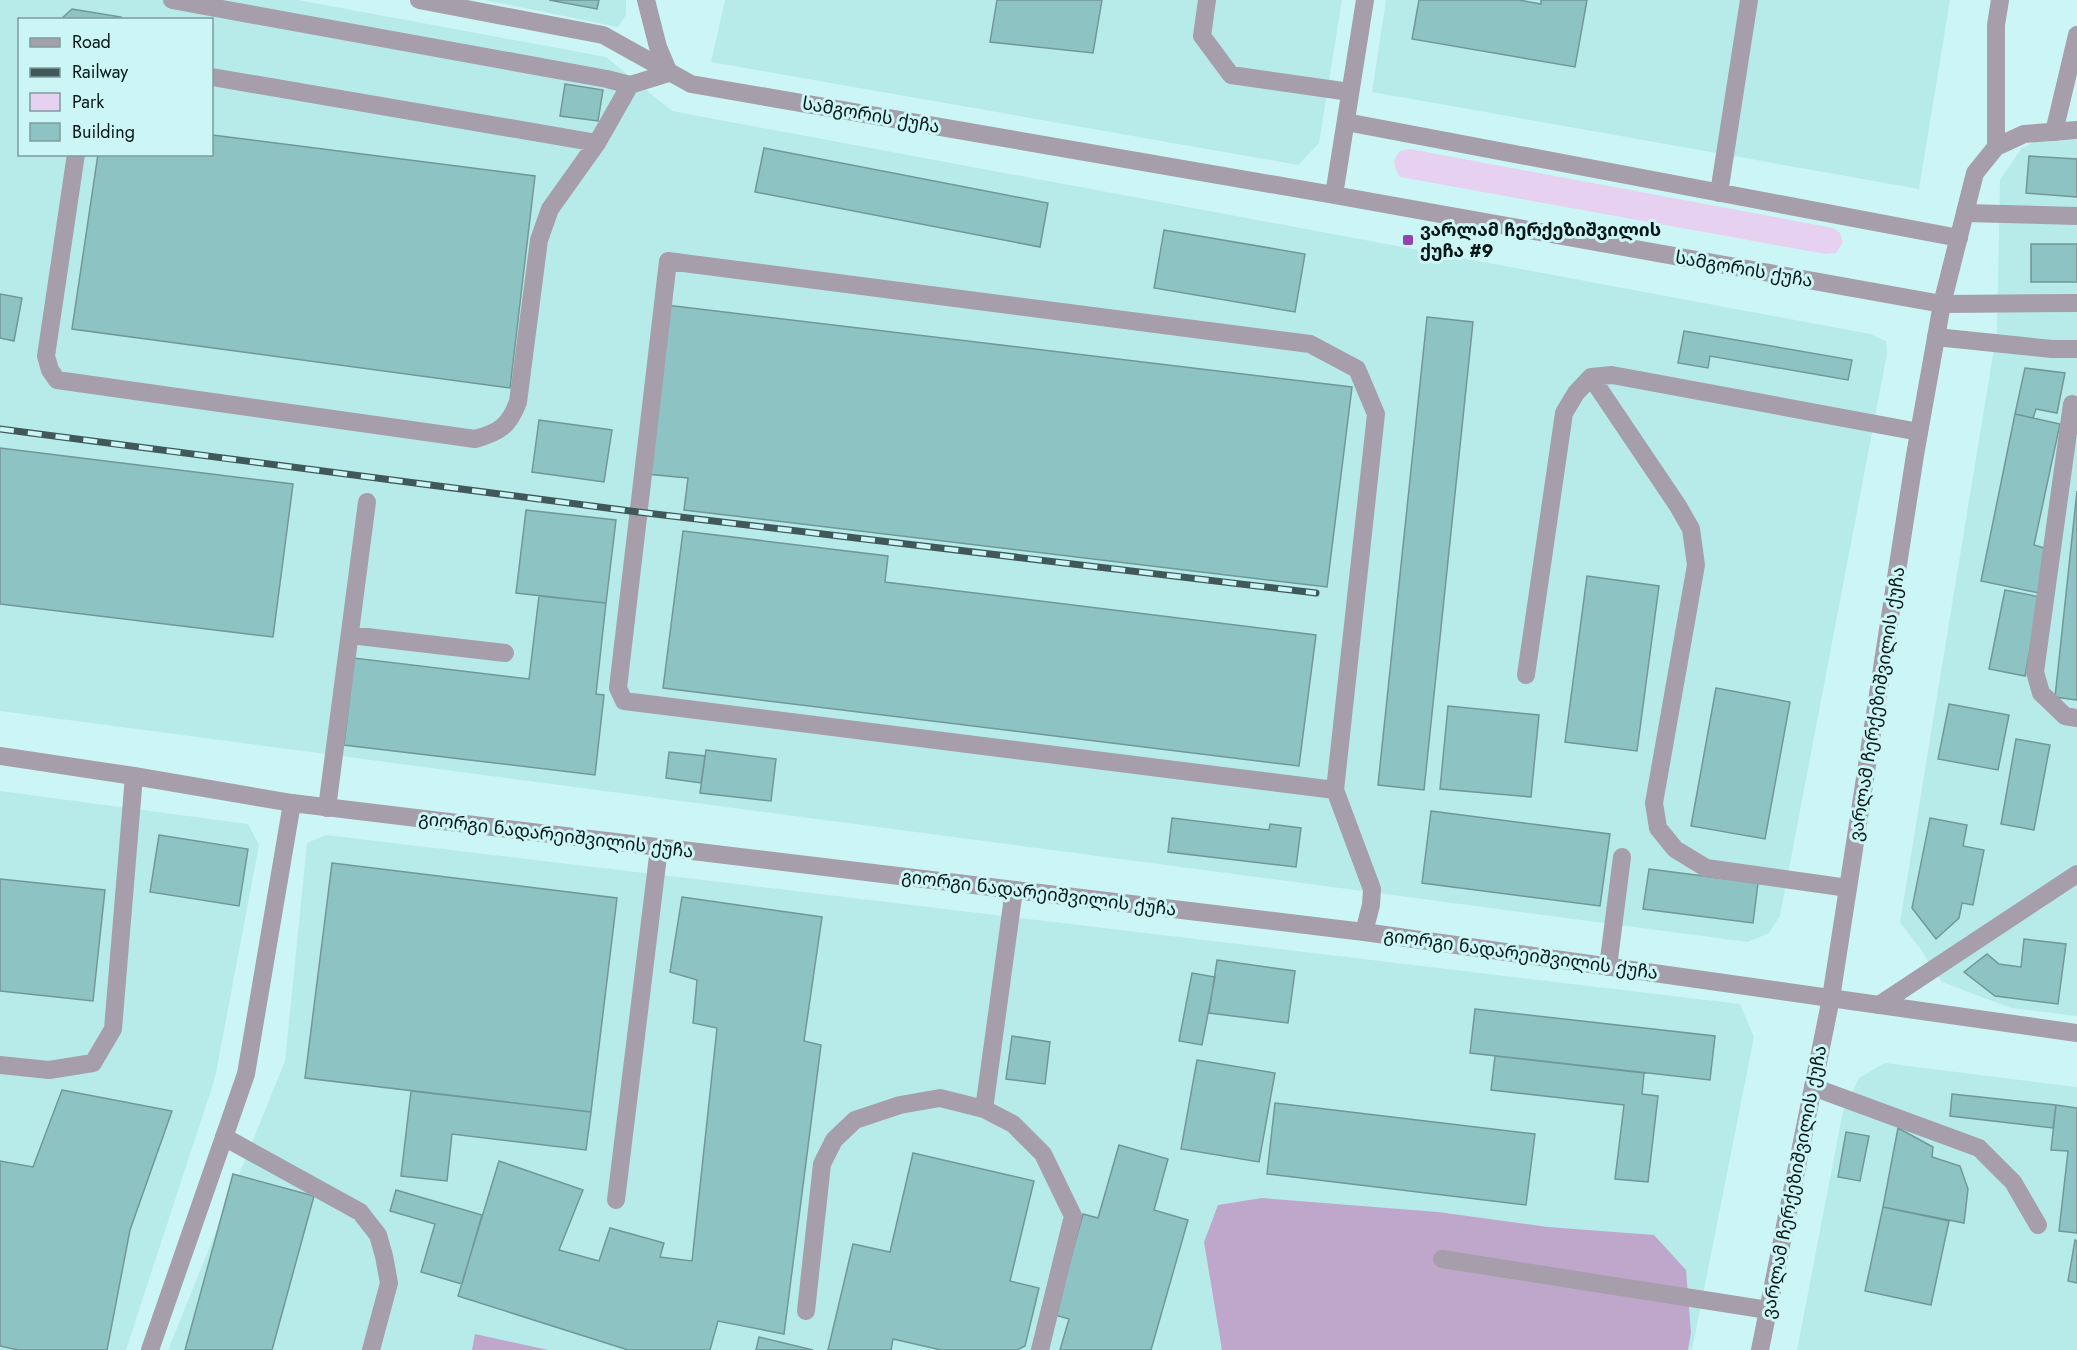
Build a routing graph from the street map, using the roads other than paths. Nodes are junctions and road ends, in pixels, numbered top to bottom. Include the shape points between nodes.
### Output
1 (172, 0) edge
2 (419, 0) edge
3 (646, 0) edge
4 (1208, 0) edge
5 (1365, 0) edge
6 (1749, 0) edge
7 (2000, 0) edge
8 (2077, 35) edge
9 (669, 73) junction
10 (213, 77) edge
11 (630, 85) junction
12 (1350, 92) junction
13 (1346, 122) junction
14 (2077, 130) edge
15 (2054, 132) junction
16 (597, 143) junction
17 (1996, 147) junction
18 (76, 156) edge
19 (1719, 193) junction
20 (1334, 195) junction
21 (1965, 213) junction
22 (2077, 216) edge
23 (1959, 238) junction
24 (2077, 303) edge
25 (1942, 304) junction
26 (1936, 337) junction
27 (2077, 349) edge
28 (1591, 377) junction
29 (2072, 404) dead end
30 (1919, 432) junction
31 (368, 502) dead end
32 (350, 635) junction
33 (505, 653) dead end
34 (1526, 675) dead end
35 (2077, 718) edge
36 (0, 756) edge
37 (134, 776) junction
38 (1335, 790) junction
39 (292, 803) junction
40 (327, 808) junction
41 (659, 848) junction
42 (1622, 857) dead end
43 (2077, 874) edge
44 (1848, 888) junction
45 (1014, 890) junction
46 (1364, 932) junction
47 (1608, 967) junction
48 (1831, 998) junction
49 (1879, 1005) junction
50 (2077, 1033) edge
51 (0, 1065) edge
52 (1812, 1087) junction
53 (984, 1109) junction
54 (224, 1137) junction
55 (616, 1200) dead end
56 (2038, 1225) dead end
57 (1442, 1259) dead end
58 (1768, 1310) junction
59 (806, 1311) dead end
60 (150, 1350) edge
61 (371, 1350) edge
62 (1040, 1350) edge
63 (1760, 1350) edge

1 - 11 street
2 - 9 street, სამგორის ქუჩა via 603,35
3 - 9 street
4 - 12 street via 1202,36 1231,75
5 - 12 street
6 - 19 street
7 - 17 street via 1996,25
8 - 15 street
9 - 11 street
9 - 20 street, სამგორის ქუჩა via 691,84
10 - 16 street
11 - 16 street
12 - 13 street
13 - 19 street
13 - 20 street
14 - 15 street, ვარლამ ჩერქეზიშვილის ქუჩა
15 - 17 street, ვარლამ ჩერქეზიშვილის ქუჩა via 2024,134
16 - 18 street via 550,209 538,240 518,402 512,418 496,433 475,439 57,380 46,356
17 - 21 street, ვარლამ ჩერქეზიშვილის ქუჩა via 1975,173
19 - 23 street
20 - 25 street, სამგორის ქუჩა
21 - 22 street
21 - 23 street, ვარლამ ჩერქეზიშვილის ქუჩა
23 - 25 street, ვარლამ ჩერქეზიშვილის ქუჩა
24 - 25 street, სამგორის ქუჩა
25 - 26 street, ვარლამ ჩერქეზიშვილის ქუჩა
26 - 27 street
26 - 30 street, ვარლამ ჩერქეზიშვილის ქუჩა
28 - 30 street via 1612,375
28 - 34 street via 1564,413
28 - 44 street via 1691,529 1696,565 1654,803 1658,828 1675,849 1706,868
29 - 35 street via 2035,672 2041,693 2065,716
30 - 44 street, ვარლამ ჩერქეზიშვილის ქუჩა
31 - 32 street
32 - 33 street
32 - 40 street
36 - 37 street, გიორგი ნადარეიშვილის ქუჩა
37 - 39 street, გიორგი ნადარეიშვილის ქუჩა
37 - 51 street via 113,1029 93,1063 49,1070
38 - 38 street via 624,701 618,688 668,261 1310,344 1357,369 1376,414
38 - 46 street via 1372,889
39 - 40 street, გიორგი ნადარეიშვილის ქუჩა
39 - 54 street via 246,1074
40 - 41 street, გიორგი ნადარეიშვილის ქუჩა
41 - 45 street, გიორგი ნადარეიშვილის ქუჩა
41 - 55 street
42 - 47 street
43 - 49 street
44 - 48 street, ვარლამ ჩერქეზიშვილის ქუჩა
45 - 46 street, გიორგი ნადარეიშვილის ქუჩა
45 - 53 street
46 - 47 street, გიორგი ნადარეიშვილის ქუჩა
47 - 48 street, გიორგი ნადარეიშვილის ქუჩა
48 - 49 street, გიორგი ნადარეიშვილის ქუჩა
48 - 52 street, ვარლამ ჩერქეზიშვილის ქუჩა
49 - 50 street, გიორგი ნადარეიშვილის ქუჩა
52 - 56 street via 1979,1148 2013,1182
52 - 58 street, ვარლამ ჩერქეზიშვილის ქუჩა
53 - 59 street via 940,1098 900,1105 855,1120 834,1140 822,1164
53 - 62 street via 1013,1124 1043,1154 1073,1216
54 - 60 street
54 - 61 street via 360,1212 378,1235 389,1283
57 - 58 street
58 - 63 street, ვარლამ ჩერქეზიშვილის ქუჩა

